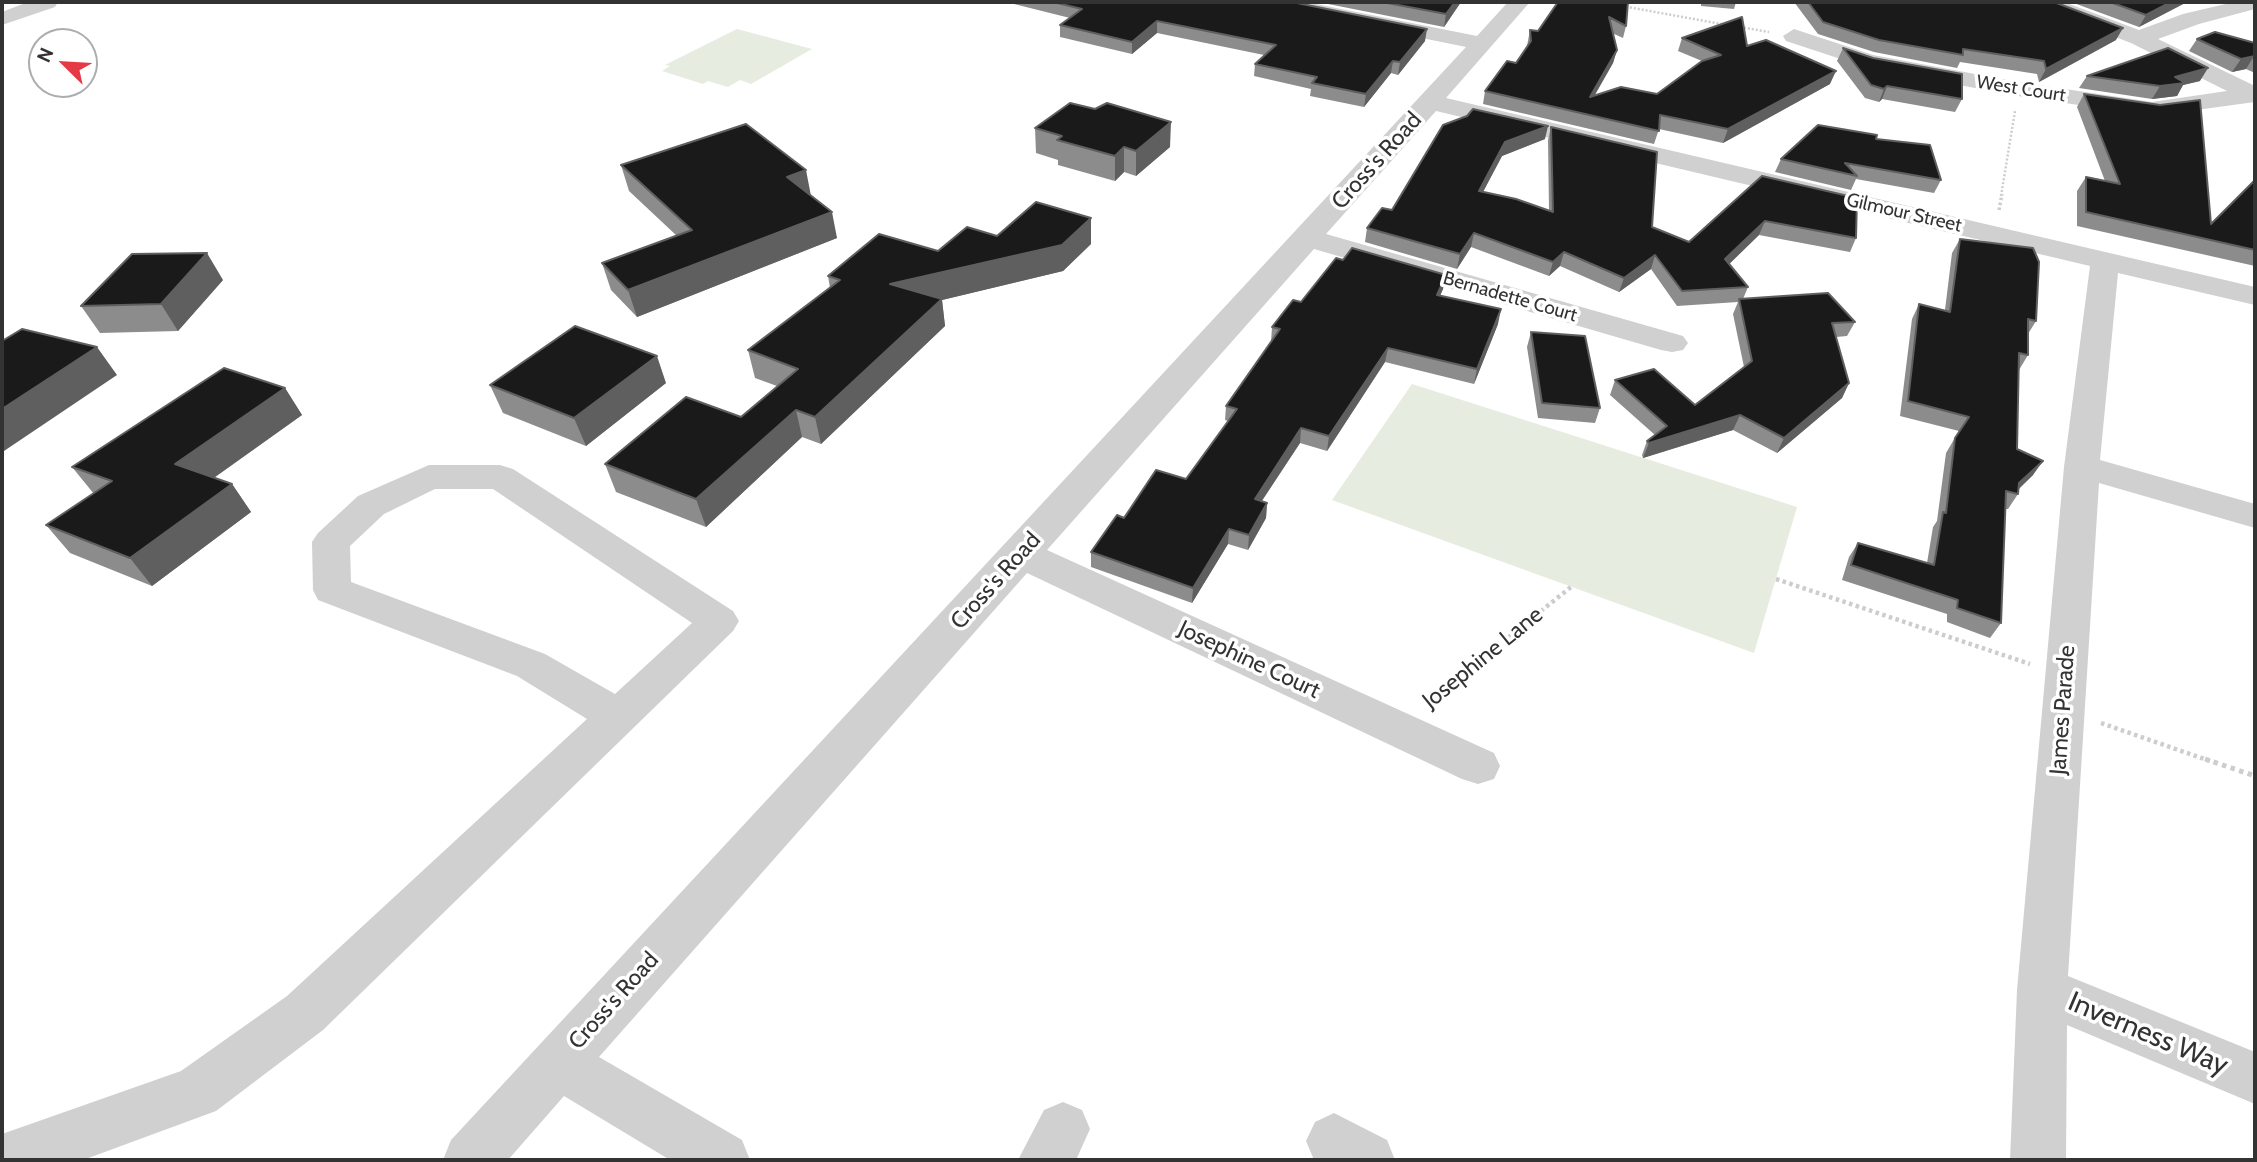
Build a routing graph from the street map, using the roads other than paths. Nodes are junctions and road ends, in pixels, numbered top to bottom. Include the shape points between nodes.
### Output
1 (47, 2) edge
2 (1275, 2) edge
3 (1520, 2) edge
4 (2045, 2) edge
5 (2255, 3) edge
6 (2, 19) edge
7 (1794, 36) road end
8 (2139, 38) junction
9 (1482, 44) junction
10 (2254, 95) edge
11 (1430, 102) junction
12 (1308, 238) junction
13 (2105, 261) junction
14 (2255, 296) edge
15 (1672, 343) dead end
16 (2082, 467) junction
17 (2255, 516) edge
18 (1021, 554) junction
19 (618, 717) junction
20 (1478, 766) dead end
21 (2042, 990) junction
22 (558, 1063) junction
23 (2255, 1079) edge
24 (2, 1133) edge
25 (7, 1160) edge
26 (471, 1160) edge
27 (722, 1160) edge
28 (2038, 1160) edge

1 - 6 street
2 - 9 street
3 - 9 street, Cross's Road
4 - 8 street
5 - 8 street
7 - 10 street, West Court via 1868,61 2152,109
8 - 10 street
9 - 11 street, Cross's Road
11 - 12 street, Cross's Road
11 - 13 street, Gilmour Street
12 - 15 street, Bernadette Court
12 - 18 street, Cross's Road
13 - 14 street, Gilmour Street
13 - 16 street, James Parade
16 - 17 street
16 - 21 street, James Parade
18 - 20 street, Josephine Court
18 - 22 street, Cross's Road
19 - 19 street via 719,621 500,477 429,477 371,505 331,542 332,590 531,665
19 - 25 street via 305,1013 197,1092
21 - 23 street, Inverness Way
21 - 28 street, James Parade
22 - 26 street, Cross's Road
22 - 27 street
24 - 25 street via 8,1146

